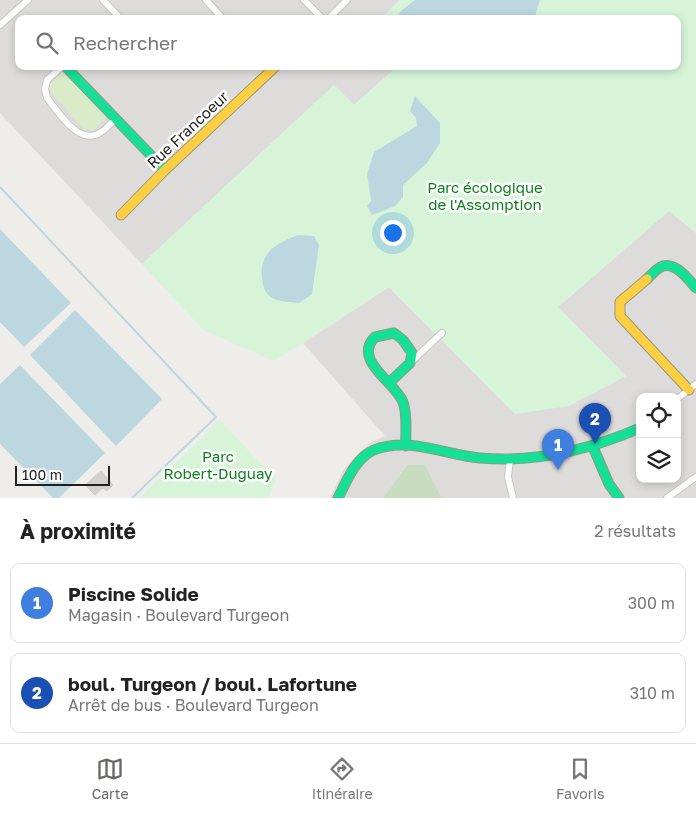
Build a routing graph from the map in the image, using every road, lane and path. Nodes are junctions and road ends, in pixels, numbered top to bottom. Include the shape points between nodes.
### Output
1 (28, 0) edge
2 (102, 0) edge
3 (206, 0) edge
4 (304, 0) edge
5 (347, 0) edge
6 (14, 13) joint
7 (117, 15) edge
8 (219, 15) edge
9 (319, 15) edge
10 (332, 15) edge
11 (0, 25) edge
12 (59, 70) edge
13 (68, 70) edge
14 (270, 70) edge
15 (116, 119) junction
16 (165, 170) junction
17 (121, 215) dead end
18 (696, 288) edge
19 (442, 333) dead end
20 (410, 363) junction
21 (390, 382) junction
22 (693, 387) edge
23 (681, 397) edge
24 (636, 430) edge
25 (406, 446) junction
26 (593, 447) junction
27 (510, 458) junction
28 (696, 477) edge
29 (338, 498) edge
30 (513, 498) edge
31 (619, 498) edge
32 (667, 498) edge

1 - 6 street
2 - 7 street
3 - 8 street
4 - 9 street
5 - 10 street
6 - 11 street
12 - 15 street via 47,80 47,98 77,132 87,136 97,134
13 - 15 street
14 - 16 street, Rue Francoeur
15 - 16 street
16 - 17 street, Rue Francoeur
18 - 22 street via 680,270 671,265 662,266 620,302 618,309 620,316
19 - 20 street
20 - 21 street
20 - 21 street via 412,353 394,333 377,336 370,342 366,355
21 - 25 street via 403,403
22 - 23 street
24 - 26 street
25 - 27 street via 479,458
25 - 29 street via 374,450 364,456 355,465
26 - 27 street via 532,458
26 - 31 street via 609,484
27 - 30 street via 508,478
28 - 32 street

